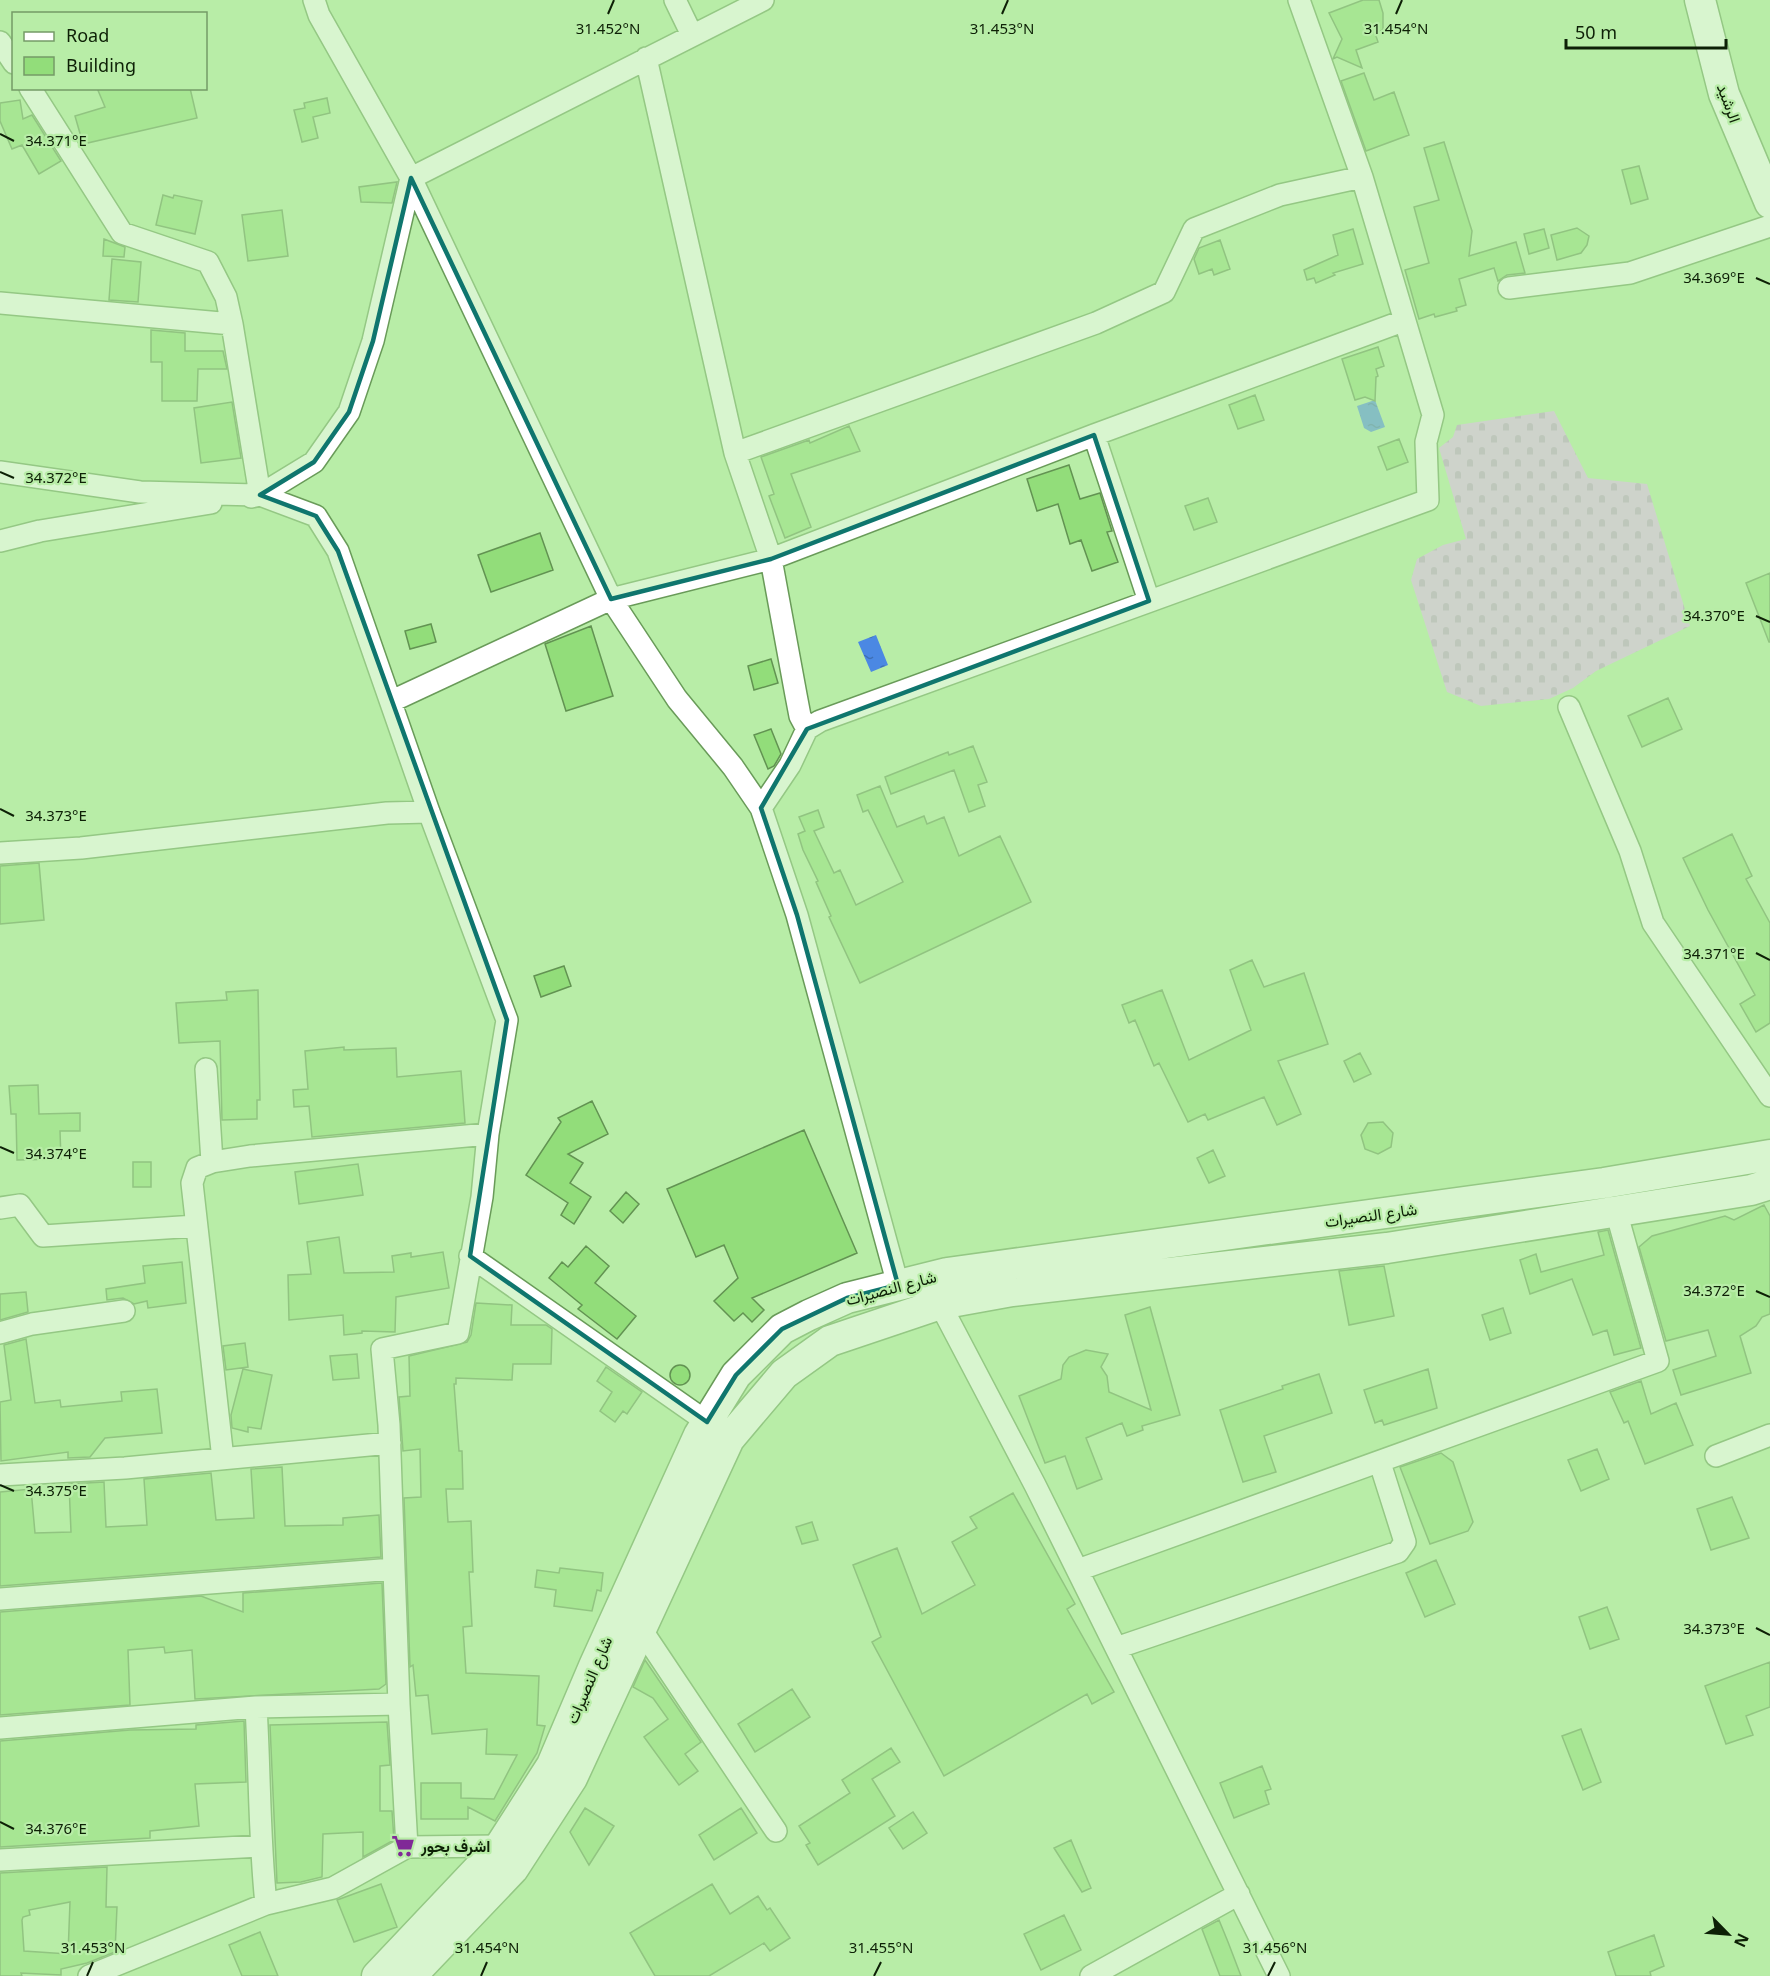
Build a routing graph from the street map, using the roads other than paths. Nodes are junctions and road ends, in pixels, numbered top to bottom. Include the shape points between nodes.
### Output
1 (314, 0) edge
2 (675, 0) edge
3 (763, 0) edge
4 (1299, 0) edge
5 (1700, 0) edge
6 (692, 35) junction
7 (0, 42) edge
8 (645, 58) junction
9 (12, 60) edge
10 (31, 90) edge
11 (1362, 177) junction
12 (411, 178) junction
13 (1770, 203) edge
14 (1770, 226) edge
15 (1509, 288) dead end
16 (0, 303) edge
17 (1403, 321) junction
18 (232, 324) junction
19 (1094, 435) junction
20 (735, 453) junction
21 (0, 472) edge
22 (261, 495) junction
23 (0, 541) edge
24 (771, 559) junction
25 (611, 599) junction
26 (1149, 601) junction
27 (392, 700) junction
28 (1569, 707) dead end
29 (807, 729) junction
30 (761, 808) junction
31 (429, 812) junction
32 (0, 852) edge
33 (206, 1069) dead end
34 (1770, 1096) edge
35 (488, 1134) junction
36 (1770, 1155) edge
37 (212, 1162) junction
38 (1770, 1184) edge
39 (0, 1208) edge
40 (1616, 1211) junction
41 (196, 1226) junction
42 (470, 1256) junction
43 (898, 1285) junction
44 (939, 1304) junction
45 (124, 1311) dead end
46 (0, 1333) edge
47 (707, 1422) junction
48 (1770, 1435) edge
49 (390, 1443) junction
50 (1716, 1456) dead end
51 (223, 1459) junction
52 (1380, 1463) junction
53 (0, 1474) edge
54 (394, 1569) junction
55 (1078, 1570) junction
56 (0, 1599) edge
57 (641, 1629) junction
58 (1116, 1648) junction
59 (399, 1704) junction
60 (256, 1707) junction
61 (0, 1728) edge
62 (776, 1831) dead end
63 (260, 1846) junction
64 (500, 1846) junction
65 (407, 1847) junction
66 (0, 1860) edge
67 (1239, 1894) junction
68 (266, 1904) junction
69 (89, 1976) edge
70 (377, 1976) edge
71 (411, 1976) edge
72 (1091, 1976) edge
73 (1279, 1976) edge

1 - 12 street
2 - 6 street
3 - 6 street
4 - 11 street
5 - 13 main road, الرشيد via 1724,94
6 - 8 street
7 - 9 street
8 - 12 street
8 - 20 street
10 - 18 street via 122,233 208,262 226,297
11 - 17 street
11 - 20 street via 1280,195 1194,229 1164,292 1115,314
12 - 22 street via 373,341 349,412 315,462
12 - 25 street
14 - 15 street via 1630,273
16 - 18 street
17 - 19 street
17 - 26 street via 1433,415 1426,442 1428,500
18 - 22 street
19 - 24 street
19 - 26 street
20 - 24 street
21 - 22 street via 140,492
22 - 23 street
22 - 27 street via 316,516 338,551
24 - 25 street
24 - 29 street via 800,716
25 - 27 street
25 - 30 street via 677,699 733,766
26 - 29 street
27 - 31 street
28 - 34 street via 1630,851 1653,923
29 - 30 street via 790,765
30 - 43 street via 797,915
31 - 32 street via 387,813 81,848
31 - 35 street via 507,1020
33 - 37 street
35 - 37 street
35 - 42 street via 482,1197
36 - 43 main road, شارع النصيرات via 1604,1183 947,1273
37 - 41 street via 197,1168 192,1184
38 - 40 main road, شارع النصيرات
39 - 41 street via 20,1205 43,1236
40 - 44 main road, شارع النصيرات via 1387,1248 1012,1291
40 - 52 street via 1658,1361
41 - 51 street
42 - 47 street
42 - 49 street via 458,1333 382,1349
43 - 47 main road, شارع النصيرات via 848,1298 782,1329 735,1375
44 - 55 street
44 - 57 main road, شارع النصيرات via 830,1341 783,1374 729,1439
45 - 46 street via 32,1324
47 - 64 main road, شارع النصيرات via 552,1766
48 - 50 street
49 - 51 street
49 - 54 street
51 - 53 street
52 - 55 street
52 - 58 street via 1405,1542 1398,1552
54 - 56 street
54 - 59 street
55 - 58 street
57 - 62 street
57 - 71 main road, شارع النصيرات via 572,1778 513,1869
58 - 67 street
59 - 60 street
59 - 65 street
60 - 61 street
60 - 63 street
63 - 66 street
63 - 68 street
64 - 65 street
64 - 70 main road, شارع النصيرات
65 - 68 street via 333,1888
67 - 72 street
67 - 73 street
68 - 69 street

